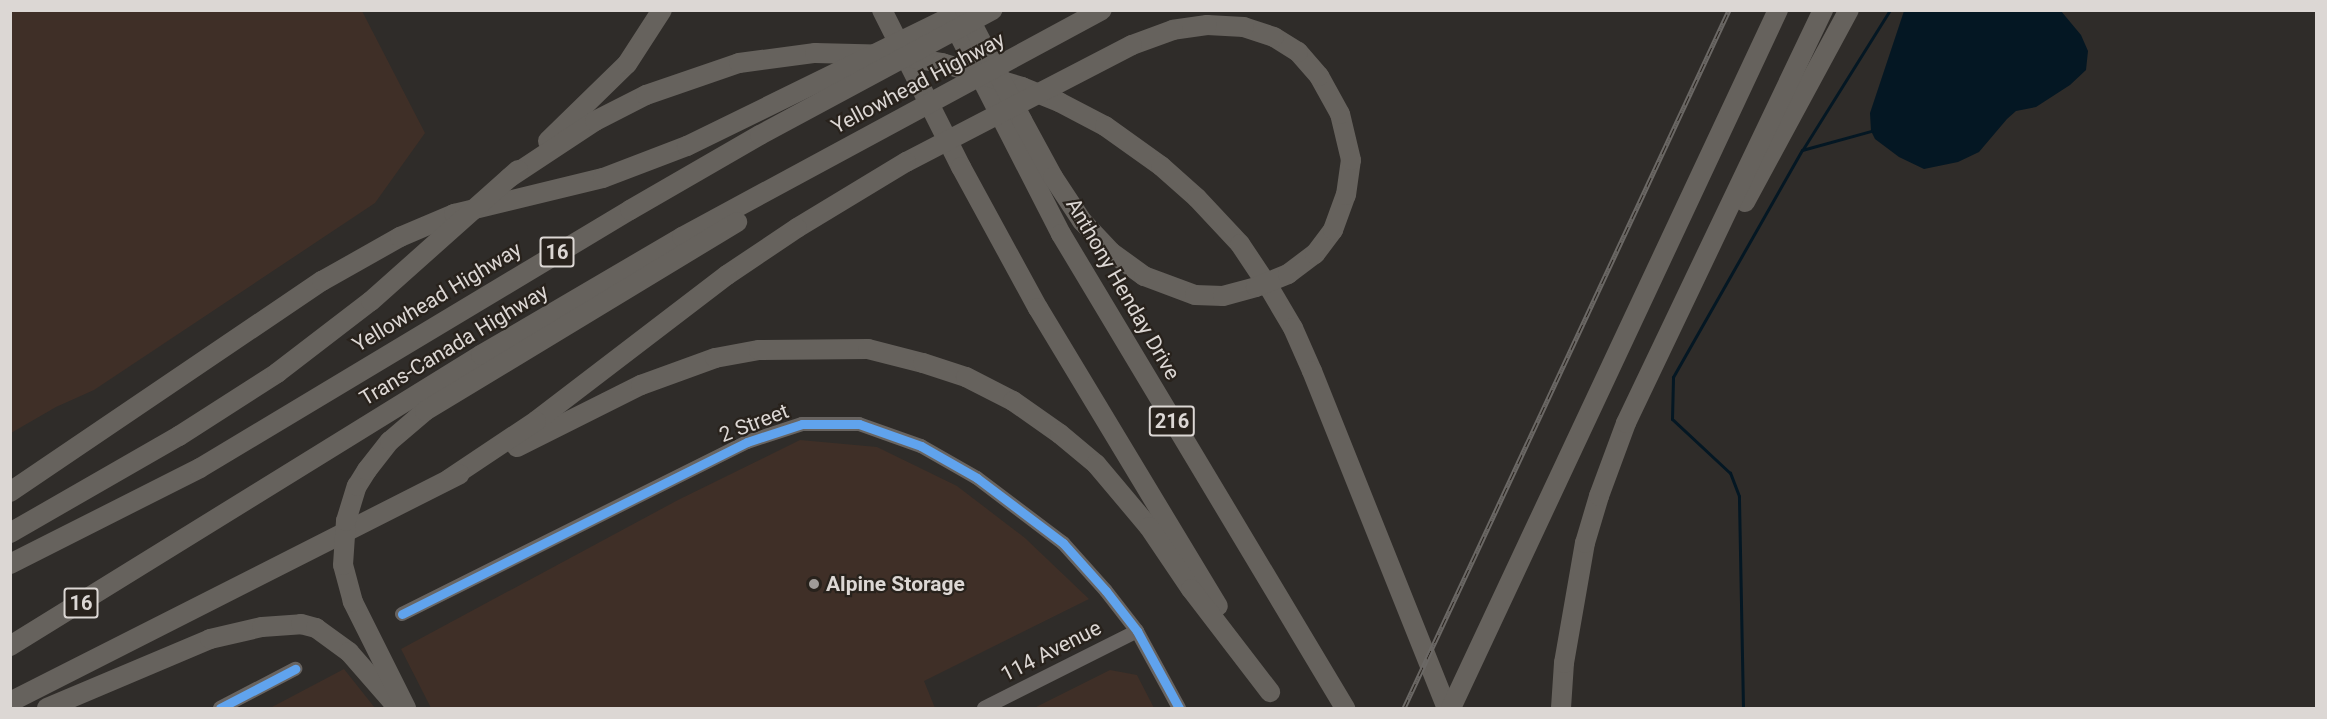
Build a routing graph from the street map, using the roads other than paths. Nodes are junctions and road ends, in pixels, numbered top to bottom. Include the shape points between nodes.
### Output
1 (662, 10) edge
2 (947, 10) edge
3 (965, 10) edge
4 (992, 10) edge
5 (1102, 10) edge
6 (1778, 10) edge
7 (1823, 10) edge
8 (1850, 10) edge
9 (885, 16) edge
10 (1014, 125) junction
11 (509, 178) junction
12 (788, 180) junction
13 (1695, 273) junction
14 (449, 479) junction
15 (10, 492) edge
16 (10, 533) edge
17 (10, 564) edge
18 (402, 614) dead end
19 (1137, 631) junction
20 (10, 646) edge
21 (295, 669) dead end
22 (1275, 700) edge
23 (10, 702) edge
24 (47, 708) edge
25 (220, 708) edge
26 (399, 708) edge
27 (406, 708) edge
28 (984, 708) edge
29 (1179, 708) edge
30 (1346, 708) edge
31 (1449, 708) edge
32 (1561, 708) edge

1 - 11 highway via 627,64
2 - 10 highway, Anthony Henday Drive / 216
3 - 10 highway
3 - 15 highway via 678,150 603,178 454,214 383,245 322,281
4 - 17 highway, Yellowhead Highway / 16 via 548,257 200,468
5 - 12 highway, Yellowhead Highway / 16
6 - 31 highway
7 - 13 highway
8 - 13 highway via 1740,211
9 - 22 highway, 216 via 1038,308
10 - 14 highway via 1110,252 1144,276 1195,295 1223,296 1288,274 1315,254 1333,230 1346,195 1351,160 1340,114 1319,76 1298,52 1274,37 1244,27 1207,25 1173,30 1132,45 855,191 727,274 536,422
10 - 30 highway, Anthony Henday Drive / 216 via 1061,234
11 - 16 highway via 371,301 277,373 169,442
11 - 31 highway via 595,121 646,95 739,63 815,53 895,55 942,63 1059,102 1105,126 1168,172 1240,244 1293,328
12 - 20 highway, Trans-Canada Highway / 16 via 481,355
12 - 27 highway via 782,194 425,411 390,441 367,470 357,486 346,521 343,565 353,602
13 - 32 highway via 1626,423 1599,495 1573,606
14 - 22 highway via 641,385 715,358 759,350 858,348 923,363 966,377 1013,401 1096,464 1143,518
14 - 23 highway
18 - 19 street, 2 Street via 747,442 802,424 859,424 921,446 977,478 1063,543
19 - 28 street, 114 Avenue
19 - 29 street, 2 Street
21 - 25 street
24 - 26 highway via 210,639 262,627 301,624 316,628 349,652

